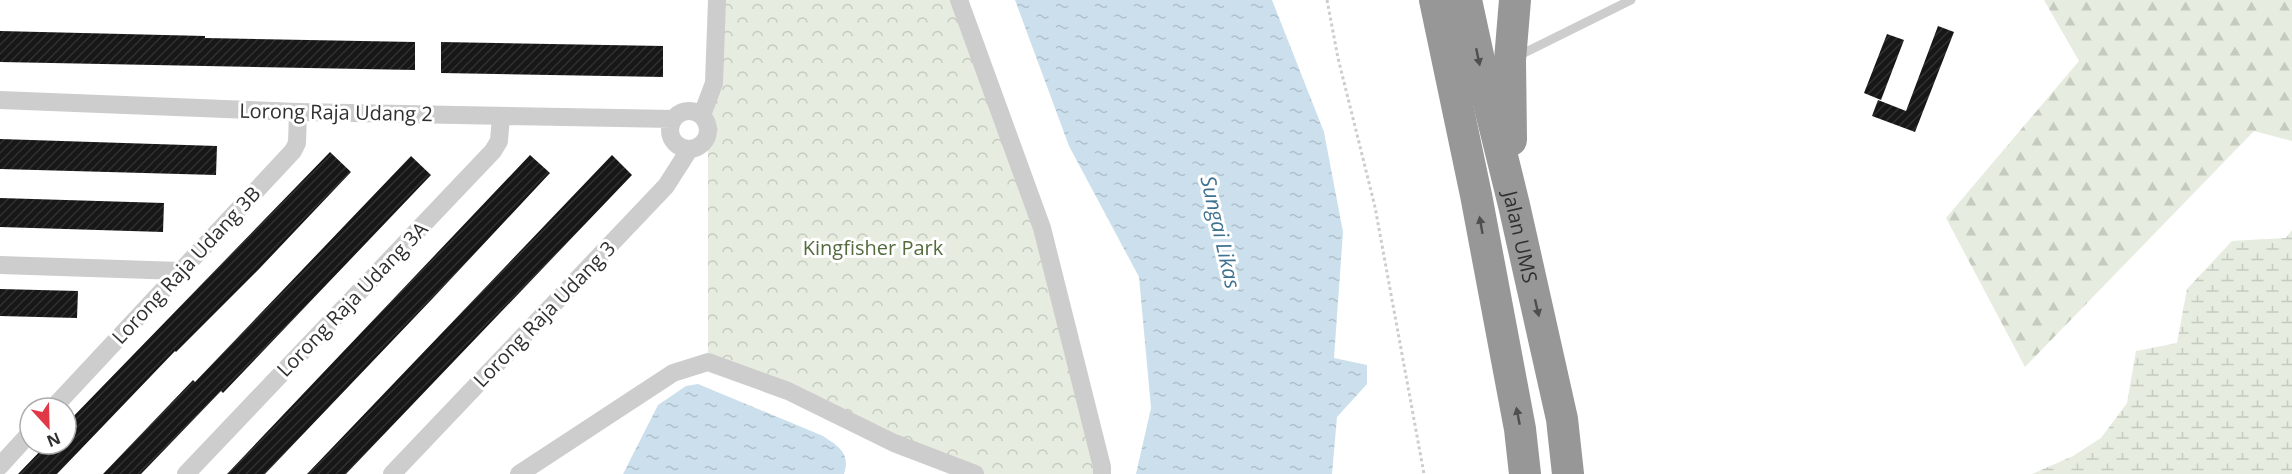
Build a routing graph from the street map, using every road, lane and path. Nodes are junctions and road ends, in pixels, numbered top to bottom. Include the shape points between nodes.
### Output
1 (717, 0) edge
2 (959, 0) edge
3 (1327, 0) edge
4 (1435, 0) edge
5 (1466, 0) edge
6 (1515, 0) edge
7 (1630, 0) edge
8 (1510, 60) junction
9 (0, 100) edge
10 (298, 112) junction
11 (702, 115) junction
12 (501, 116) junction
13 (673, 119) junction
14 (689, 150) junction
15 (1514, 205) junction
16 (0, 265) edge
17 (180, 271) junction
18 (64, 396) edge
19 (18, 446) edge
20 (0, 466) edge
21 (186, 474) edge
22 (392, 474) edge
23 (519, 474) edge
24 (975, 474) edge
25 (1102, 474) edge
26 (1424, 474) edge
27 (1525, 474) edge
28 (1568, 474) edge

1 - 11 street via 714,83
2 - 25 street via 1042,228
3 - 26 path via 1375,207
27 -> 4 highway, Jalan UMS via 1476,195
5 -> 15 highway, Jalan UMS
6 - 8 highway
7 - 8 lane
8 - 15 highway
9 - 10 street, Lorong Raja Udang 2
10 - 12 street, Lorong Raja Udang 2
10 - 17 street, Lorong Raja Udang 3B via 293,151
11 - 13 street via 681,112
11 - 14 street via 708,125 708,137
12 - 13 street, Lorong Raja Udang 2
12 - 21 street, Lorong Raja Udang 3A via 499,141 493,151
13 - 14 street via 670,133 676,145
14 - 22 street, Lorong Raja Udang 3 via 666,186
15 -> 28 highway, Jalan UMS via 1562,419
16 - 17 street
17 - 18 street, Lorong Raja Udang 3B
19 - 20 street
23 - 24 street via 673,373 708,362 788,391 894,443

